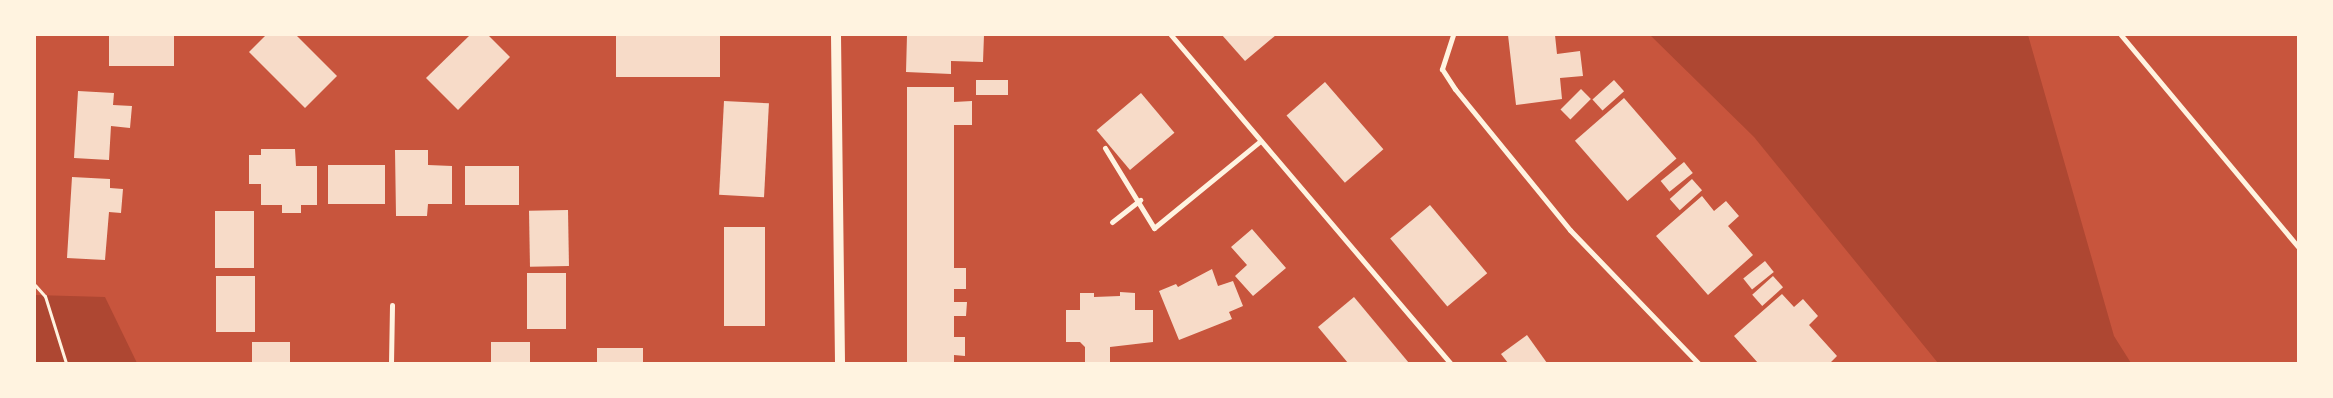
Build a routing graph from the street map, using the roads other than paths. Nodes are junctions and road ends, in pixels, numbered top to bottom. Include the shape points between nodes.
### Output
1 (836, 35) edge
2 (1171, 35) edge
3 (1453, 35) edge
4 (2121, 35) edge
5 (1259, 142) junction
6 (1105, 148) dead end
7 (1140, 200) junction
8 (1112, 222) dead end
9 (2298, 247) edge
10 (392, 305) dead end
11 (391, 363) edge
12 (840, 363) edge
13 (1450, 363) edge
14 (1698, 363) edge

1 - 12 main road
2 - 5 street
3 - 14 street via 1442,69 1455,89 1570,230
4 - 9 street
5 - 7 street via 1154,228
5 - 13 street
6 - 7 street
7 - 8 street
10 - 11 street

